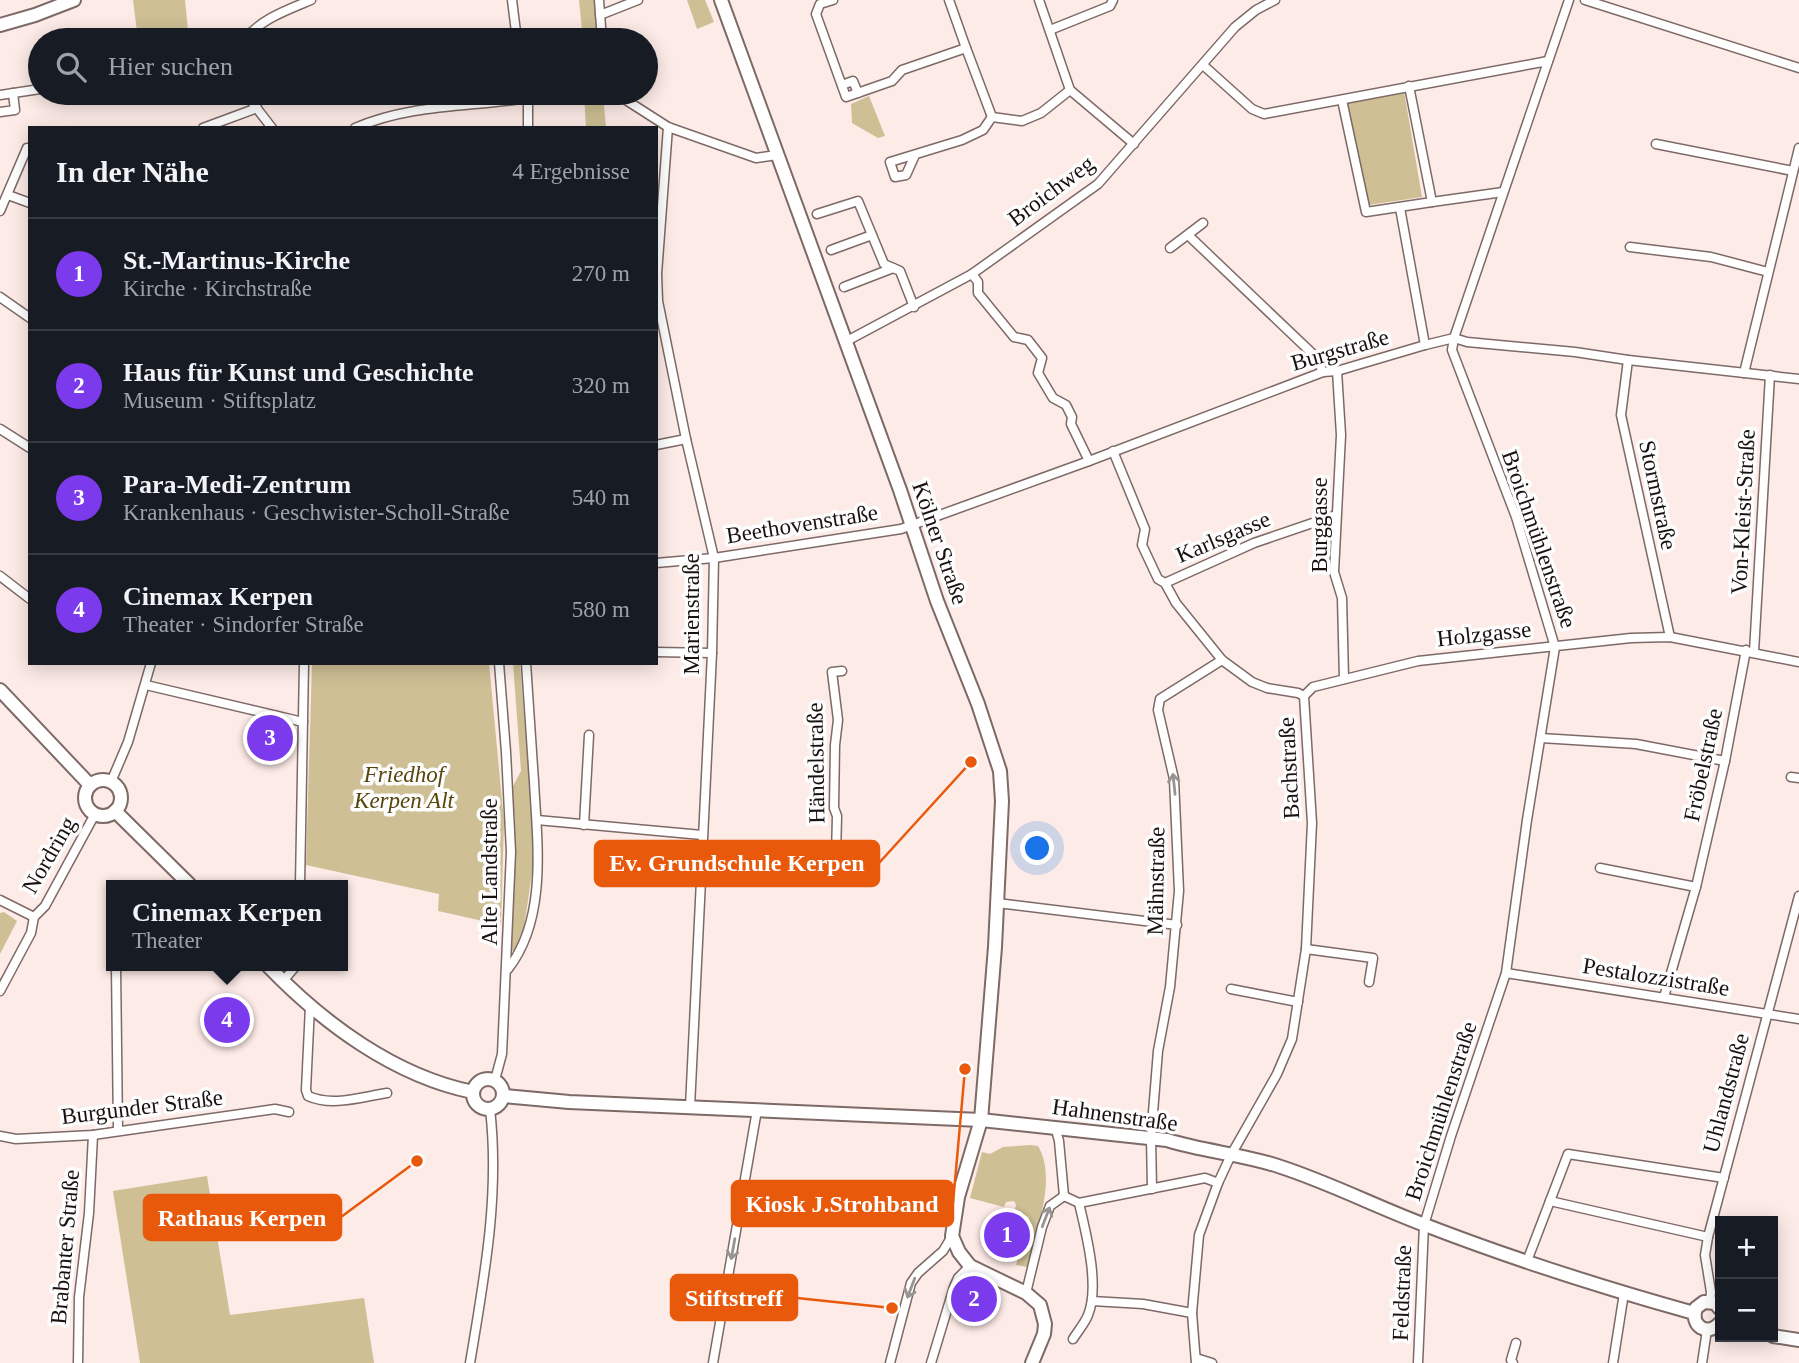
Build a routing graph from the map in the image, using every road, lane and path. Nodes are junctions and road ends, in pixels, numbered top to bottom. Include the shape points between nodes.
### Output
1 (74, 0) edge
2 (311, 0) edge
3 (512, 0) edge
4 (598, 0) edge
5 (638, 0) edge
6 (721, 0) edge
7 (833, 0) edge
8 (949, 0) edge
9 (1039, 0) edge
10 (1112, 0) edge
11 (1275, 0) edge
12 (1569, 0) edge
13 (1585, 0) edge
14 (818, 1) edge
15 (600, 15) junction
16 (0, 25) edge
17 (256, 28) edge
18 (516, 28) edge
19 (601, 28) edge
20 (1050, 30) junction
21 (966, 48) junction
22 (1548, 61) junction
23 (1203, 65) junction
24 (1799, 68) edge
25 (1409, 86) junction
26 (1070, 90) junction
27 (28, 91) edge
28 (13, 93) junction
29 (0, 95) edge
30 (1342, 100) junction
31 (255, 105) edge
32 (472, 105) edge
33 (528, 105) edge
34 (634, 105) edge
35 (257, 108) junction
36 (0, 112) edge
37 (992, 117) junction
38 (208, 126) edge
39 (270, 126) edge
40 (360, 126) edge
41 (528, 126) edge
42 (668, 127) junction
43 (1134, 144) junction
44 (1656, 144) dead end
45 (28, 148) edge
46 (1799, 148) edge
47 (777, 155) junction
48 (915, 155) dead end
49 (1793, 171) junction
50 (1503, 192) junction
51 (8, 195) junction
52 (28, 202) edge
53 (1432, 202) junction
54 (1400, 208) junction
55 (0, 211) edge
56 (817, 214) dead end
57 (1203, 223) dead end
58 (872, 235) junction
59 (1188, 235) junction
60 (1630, 247) dead end
61 (1170, 248) dead end
62 (831, 250) dead end
63 (658, 261) edge
64 (892, 268) junction
65 (1768, 272) junction
66 (972, 274) junction
67 (844, 288) dead end
68 (0, 298) edge
69 (658, 301) edge
70 (914, 307) junction
71 (28, 317) edge
72 (1454, 338) junction
73 (845, 342) junction
74 (1425, 345) junction
75 (1628, 360) junction
76 (1337, 371) junction
77 (1323, 372) junction
78 (1744, 373) junction
79 (1770, 375) junction
80 (1799, 379) edge
81 (0, 429) edge
82 (686, 439) junction
83 (658, 445) edge
84 (28, 447) edge
85 (1113, 452) junction
86 (1089, 461) junction
87 (1336, 515) junction
88 (911, 524) junction
89 (714, 558) junction
90 (658, 563) edge
91 (0, 576) edge
92 (1165, 583) junction
93 (28, 597) edge
94 (1670, 637) junction
95 (1555, 647) junction
96 (1750, 651) junction
97 (658, 652) edge
98 (712, 653) junction
99 (1222, 660) junction
100 (1799, 662) edge
101 (151, 665) edge
102 (304, 665) edge
103 (499, 665) edge
104 (526, 665) edge
105 (842, 671) dead end
106 (1344, 679) junction
107 (146, 685) junction
108 (0, 690) edge
109 (1304, 696) junction
110 (303, 722) junction
111 (589, 735) dead end
112 (1541, 738) junction
113 (1725, 761) junction
114 (111, 782) junction
115 (90, 785) junction
116 (115, 811) junction
117 (95, 814) junction
118 (537, 820) junction
119 (584, 825) junction
120 (702, 835) junction
121 (702, 845) junction
122 (1600, 868) dead end
123 (185, 880) edge
124 (300, 880) edge
125 (1696, 887) junction
126 (1799, 896) edge
127 (0, 900) edge
128 (997, 903) junction
129 (1798, 906) edge
130 (34, 917) junction
131 (1177, 925) junction
132 (1306, 948) junction
133 (507, 970) junction
134 (116, 971) edge
135 (273, 971) edge
136 (292, 971) edge
137 (1506, 974) junction
138 (284, 981) junction
139 (1369, 982) dead end
140 (1231, 989) dead end
141 (0, 991) edge
142 (1664, 997) junction
143 (1298, 1002) junction
144 (310, 1006) junction
145 (1767, 1016) junction
146 (1799, 1019) edge
147 (495, 1080) junction
148 (473, 1092) junction
149 (387, 1093) dead end
150 (504, 1096) junction
151 (690, 1107) junction
152 (491, 1109) junction
153 (757, 1110) junction
154 (289, 1112) dead end
155 (981, 1120) junction
156 (1056, 1130) junction
157 (118, 1131) junction
158 (93, 1135) junction
159 (0, 1136) edge
160 (1151, 1138) junction
161 (1231, 1154) junction
162 (1724, 1178) junction
163 (1218, 1183) junction
164 (1152, 1189) junction
165 (1064, 1196) junction
166 (1550, 1200) junction
167 (1079, 1203) junction
168 (1424, 1225) junction
169 (952, 1236) junction
170 (1709, 1237) junction
171 (1527, 1261) junction
172 (970, 1266) junction
173 (1026, 1293) junction
174 (1624, 1293) junction
175 (1092, 1301) junction
176 (1715, 1305) edge
177 (1192, 1313) junction
178 (1694, 1313) junction
179 (1715, 1328) edge
180 (1707, 1330) junction
181 (1778, 1336) edge
182 (1073, 1339) dead end
183 (1799, 1340) edge
184 (1516, 1343) dead end
185 (1196, 1360) edge
186 (78, 1363) edge
187 (470, 1363) edge
188 (713, 1363) edge
189 (890, 1363) edge
190 (931, 1363) edge
191 (1032, 1363) edge
192 (1212, 1363) edge
193 (1418, 1363) edge
194 (1513, 1363) edge
195 (1613, 1363) edge
196 (1702, 1363) edge

1 - 16 main road
2 - 17 street
3 - 18 street
4 - 15 street
5 - 15 street
6 - 47 main road, Kölner Straße
7 - 14 street
8 - 21 street
9 - 20 street
10 - 20 street via 1110,6
11 - 23 street, Broichweg via 1236,27
12 - 22 street, Broichmühlenstraße
13 - 24 street
14 - 21 street via 817,14 846,97 892,81 902,70
15 - 19 street
20 - 26 street
21 - 37 street
22 - 25 street
22 - 50 street, Broichmühlenstraße
23 - 30 street via 1252,109 1264,114
23 - 43 street, Broichweg
25 - 30 street
25 - 53 street
26 - 37 street via 1041,113 1022,121
26 - 43 street
27 - 28 street
28 - 29 street
28 - 36 street via 15,110
30 - 54 street via 1366,212
31 - 35 street
32 - 40 street via 412,110
33 - 41 street
34 - 42 street
35 - 38 street
35 - 39 street
37 - 48 street via 983,130
42 - 47 street via 756,158
42 - 63 street, Marienstraße
43 - 66 street, Broichweg via 1098,184
44 - 49 street
45 - 51 street
46 - 49 street
47 - 73 main road, Kölner Straße
49 - 65 street
50 - 53 street
50 - 72 street, Broichmühlenstraße
51 - 52 street
51 - 55 street
53 - 54 street
54 - 74 street
56 - 58 street via 858,201
57 - 59 street
58 - 62 street
58 - 64 street via 884,264
59 - 61 street
59 - 77 street via 1316,357
60 - 65 street via 1711,257
64 - 67 street
64 - 70 street via 900,271
65 - 78 street
66 - 70 street, Broichweg
66 - 86 street via 978,293 1014,337 1028,340 1042,358 1038,373 1053,398 1066,405
68 - 71 street
69 - 82 street, Marienstraße
70 - 73 street, Broichweg
72 - 74 street, Burgstraße
72 - 75 street, Burgstraße
72 - 95 street, Broichmühlenstraße via 1452,349 1516,517
73 - 88 main road, Kölner Straße
74 - 76 street, Burgstraße
75 - 78 street, Burgstraße
75 - 94 street, Stormstraße via 1621,415
76 - 77 street, Burgstraße
76 - 87 street, Burggasse via 1341,435
77 - 85 street, Burgstraße
78 - 79 street, Burgstraße
79 - 80 street, Burgstraße
79 - 96 street, Von-Kleist-Straße
81 - 84 street
82 - 83 street
82 - 89 street, Marienstraße
85 - 86 street, Burgstraße
85 - 92 street, Bachstraße via 1145,529 1142,545 1158,579
86 - 88 street, Burgstraße
87 - 92 street, Karlsgasse via 1254,543
87 - 106 street, Burggasse via 1334,572 1342,598
88 - 89 street, Beethovenstraße
88 - 128 main road, Kölner Straße via 1000,771
89 - 90 street, Beethovenstraße
89 - 98 street, Marienstraße
91 - 93 street
92 - 99 street, Bachstraße
94 - 95 street, Holzgasse
94 - 96 street, Holzgasse
95 - 106 street, Holzgasse via 1418,661
95 - 112 street, Broichmühlenstraße
96 - 100 street, Holzgasse
96 - 113 street, Fröbelstraße
97 - 98 street
98 - 120 street, Marienstraße
99 - 109 street, Bachstraße via 1252,682
131 -> 99 street, Mähnstraße via 1174,779 1158,710 1160,699
101 - 107 street
102 - 110 street
103 - 133 street, Alte Landstraße via 511,852
104 - 118 street
105 - 121 street, Händelstraße via 832,672 838,720 836,856
106 - 109 street, Holzgasse via 1313,687
107 - 110 street
107 - 114 street
108 - 115 main road
109 - 132 street, Bachstraße via 1312,823
110 - 124 street
111 - 119 street
112 - 113 street via 1636,744
112 - 137 street, Broichmühlenstraße
113 - 125 street, Fröbelstraße
114 - 115 main road via 103,779
114 - 116 main road via 119,788 121,800
115 - 117 main road via 85,795
116 - 117 main road
116 - 123 main road
117 - 130 street, Nordring via 45,906
118 - 119 street
118 - 133 street via 536,891 524,944
119 - 120 street
120 - 121 street, Marienstraße
121 - 151 street, Marienstraße
122 - 125 street
125 - 142 street, Fröbelstraße
126 - 129 street, Uhlandstraße
127 - 130 street
128 - 131 street
128 - 155 main road, Kölner Straße
129 - 145 street, Uhlandstraße
130 - 141 street, Nordring via 31,933
131 - 160 street, Mähnstraße via 1158,1051
132 - 139 street via 1373,958
132 - 143 street, Bachstraße
133 - 147 street, Alte Landstraße via 502,1054
134 - 157 street
135 - 138 main road
136 - 138 street
137 - 142 street, Pestalozzistraße
137 - 168 street, Broichmühlenstraße
138 - 144 main road
140 - 143 street
142 - 145 street, Pestalozzistraße
143 - 161 street, Bachstraße via 1292,1039 1277,1074
144 - 148 main road via 397,1063
144 - 149 street via 308,1096 335,1102
145 - 146 street, Pestalozzistraße
145 - 162 street, Uhlandstraße
147 - 148 main road via 481,1081
147 - 150 main road
148 - 152 main road via 478,1105
150 - 151 main road, Hahnenstraße
150 - 152 main road
151 - 153 main road, Hahnenstraße
152 - 187 street via 488,1251
153 - 155 main road, Hahnenstraße
153 -> 188 street
154 - 157 street, Burgunder Straße via 275,1110
155 - 156 main road, Hahnenstraße
155 - 169 main road, Kölner Straße via 958,1197
156 - 160 main road, Hahnenstraße
156 - 165 street
157 - 158 street, Burgunder Straße
158 - 159 street, Burgunder Straße
158 - 186 street, Brabanter Straße
160 - 161 main road, Hahnenstraße
160 - 164 street, Mähnstraße
161 - 163 street, Bachstraße
161 - 168 main road, Hahnenstraße via 1282,1167
162 - 166 street via 1568,1154
162 - 170 street, Uhlandstraße
163 - 164 street via 1205,1178
163 - 177 street, Bachstraße via 1199,1235
164 - 167 street
165 - 167 street
173 -> 165 street via 1050,1206
166 - 170 street
166 - 171 street
167 - 175 street
168 - 171 main road, Hahnenstraße
168 - 193 street, Feldstraße
169 - 172 main road
169 -> 189 street via 911,1283
170 - 176 street, Uhlandstraße via 1705,1255
171 - 174 main road, Hahnenstraße
172 - 173 main road
172 - 190 street via 954,1287
173 - 191 main road via 1037,1300 1045,1318
174 - 178 main road, Hahnenstraße
174 - 195 street
175 - 177 street
175 - 182 street
176 - 178 main road via 1700,1304
177 - 185 street, Bachstraße
178 - 180 main road via 1698,1326
179 - 180 main road
180 - 196 street
181 - 183 main road
184 - 194 street
185 - 192 street

